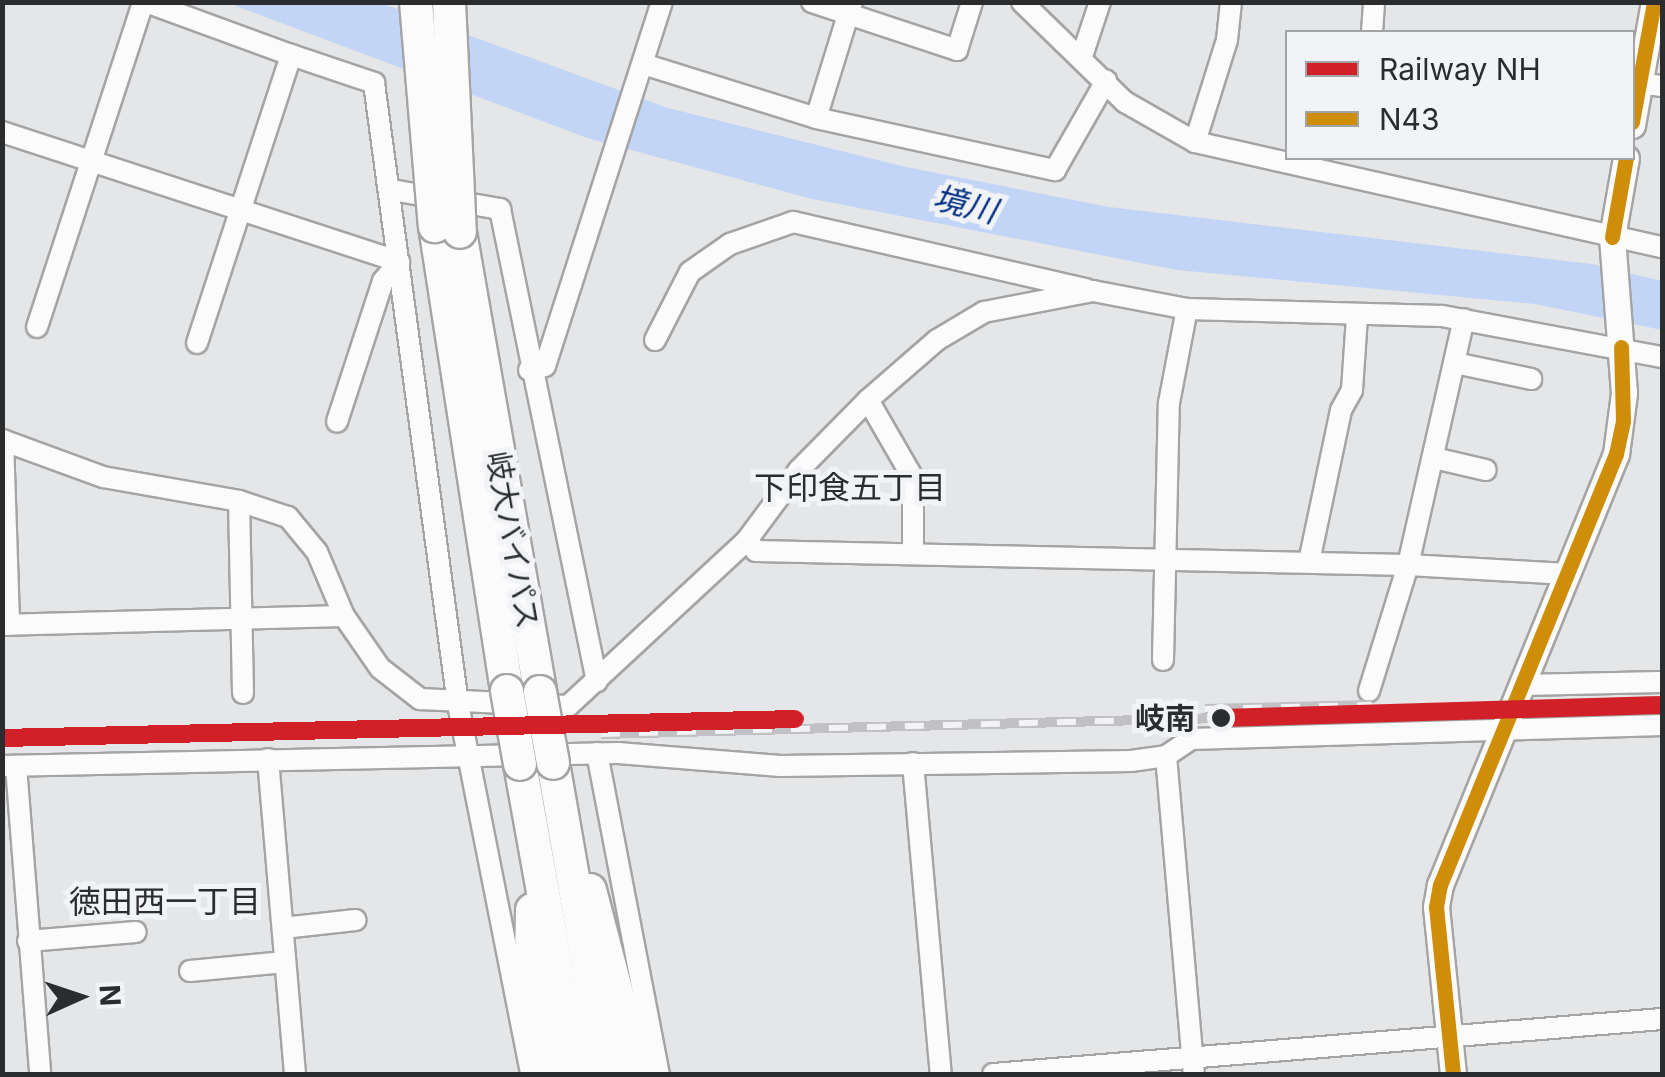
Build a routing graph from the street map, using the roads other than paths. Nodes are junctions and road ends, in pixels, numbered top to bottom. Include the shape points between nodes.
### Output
1 (145, 2) edge
2 (449, 2) edge
3 (464, 2) edge
4 (662, 2) edge
5 (812, 2) edge
6 (972, 2) edge
7 (1022, 2) edge
8 (1100, 2) edge
9 (1230, 2) edge
10 (1374, 2) edge
11 (1654, 2) edge
12 (850, 8) edge
13 (412, 12) edge
14 (1372, 30) edge
15 (450, 39) junction
16 (291, 55) junction
17 (1082, 56) junction
18 (640, 71) junction
19 (1106, 81) junction
20 (1651, 85) edge
21 (816, 118) junction
22 (1635, 118) edge
23 (2, 132) edge
24 (1195, 142) junction
25 (91, 159) junction
26 (1285, 160) edge
27 (1626, 160) edge
28 (1303, 163) edge
29 (392, 190) junction
30 (243, 209) junction
31 (447, 229) junction
32 (1662, 247) edge
33 (1612, 248) junction
34 (398, 262) junction
35 (1093, 291) junction
36 (1187, 309) junction
37 (1358, 317) junction
38 (1464, 319) junction
39 (37, 327) dead end
40 (655, 340) dead end
41 (1620, 341) junction
42 (197, 344) dead end
43 (1662, 356) edge
44 (1454, 363) junction
45 (529, 370) junction
46 (1531, 378) dead end
47 (868, 400) junction
48 (337, 422) dead end
49 (3, 440) edge
50 (1434, 458) junction
51 (1486, 470) dead end
52 (239, 501) junction
53 (747, 540) junction
54 (913, 554) junction
55 (1164, 558) junction
56 (1309, 562) junction
57 (1408, 564) junction
58 (1568, 574) junction
59 (344, 616) junction
60 (240, 620) junction
61 (6, 625) edge
62 (1163, 660) dead end
63 (596, 682) junction
64 (1662, 682) edge
65 (1521, 685) junction
66 (1369, 691) dead end
67 (243, 693) dead end
68 (458, 704) junction
69 (1662, 726) edge
70 (1501, 733) junction
71 (597, 753) junction
72 (469, 755) junction
73 (1166, 756) junction
74 (268, 759) junction
75 (537, 763) junction
76 (912, 763) junction
77 (9, 766) edge
78 (24, 896) junction
79 (2, 898) edge
80 (356, 920) dead end
81 (282, 928) junction
82 (136, 932) dead end
83 (28, 941) junction
84 (285, 962) junction
85 (190, 971) dead end
86 (1662, 1020) edge
87 (582, 1024) junction
88 (1450, 1036) junction
89 (1193, 1066) edge
90 (40, 1074) edge
91 (295, 1074) edge
92 (532, 1074) edge
93 (547, 1074) edge
94 (576, 1074) edge
95 (607, 1074) edge
96 (638, 1074) edge
97 (659, 1074) edge
98 (941, 1074) edge
99 (993, 1074) edge
100 (1452, 1074) edge

1 - 16 street
1 - 25 street
2 - 15 highway, 岐大バイパス, bridge
3 - 15 highway, bridge
4 - 18 street
5 - 12 street
6 - 12 street via 957,50
7 - 17 street
8 - 17 street
9 - 24 street via 1227,40
10 - 14 street
11 - 20 street
12 - 21 street
13 - 31 highway, 岐大バイパス, bridge
15 - 31 highway, 岐大バイパス, bridge
16 - 29 street via 374,83 382,173
16 - 30 street
17 - 19 street
18 - 21 street
18 - 45 street via 545,366
19 - 21 street via 1055,170
19 - 24 street via 1160,127
20 - 22 street
23 - 25 street
24 - 26 street
25 - 30 street
25 - 39 street
27 - 33 street
28 - 33 street
29 - 34 street
29 - 45 street via 500,209
30 - 34 street
30 - 42 street
31 - 75 highway, 岐大バイパス, bridge via 540,692
31 - 75 highway, 岐大バイパス, bridge via 507,691
32 - 33 street
33 - 41 street
34 - 48 street via 384,281
34 - 68 street
35 - 36 street
35 - 40 street via 793,222 730,244 690,272
35 - 47 street via 984,312 937,340
36 - 37 street
36 - 55 street via 1169,403
37 - 38 street
37 - 56 street via 1352,390 1341,410
38 - 41 street
38 - 44 street
41 - 43 street
41 - 58 street via 1624,407 1616,454
44 - 46 street
44 - 50 street
45 - 63 street
47 - 53 street via 799,470
47 - 54 street via 913,478
49 - 52 street via 103,476
49 - 61 street
50 - 51 street
50 - 57 street
52 - 59 street via 288,517 316,552
52 - 60 street
53 - 54 street via 756,551
53 - 63 street
54 - 55 street
55 - 56 street
55 - 62 street
56 - 57 street
57 - 58 street
57 - 66 street
58 - 65 street
59 - 60 street
59 - 68 street via 380,668 420,699
60 - 61 street
60 - 67 street
63 - 68 street via 568,706
64 - 65 street
65 - 70 street
68 - 72 street
69 - 70 street
70 - 73 street via 1192,739
70 - 88 street via 1436,907
71 - 72 street
71 - 76 street via 780,766
71 - 97 street
72 - 74 street
72 - 92 street
73 - 76 street
73 - 89 street
74 - 77 street
74 - 81 street
75 - 87 highway, 岐大バイパス via 534,844
75 - 87 highway, 岐大バイパス via 567,835
76 - 98 street
77 - 78 street
78 - 79 street
78 - 83 street
80 - 81 street
81 - 84 street
82 - 83 street
83 - 90 street
84 - 85 street
84 - 91 street
86 - 88 street
87 - 93 highway
87 - 94 highway, 岐大バイパス
87 - 95 highway, 岐大バイパス
87 - 96 highway
88 - 89 street
88 - 100 street
89 - 99 street

